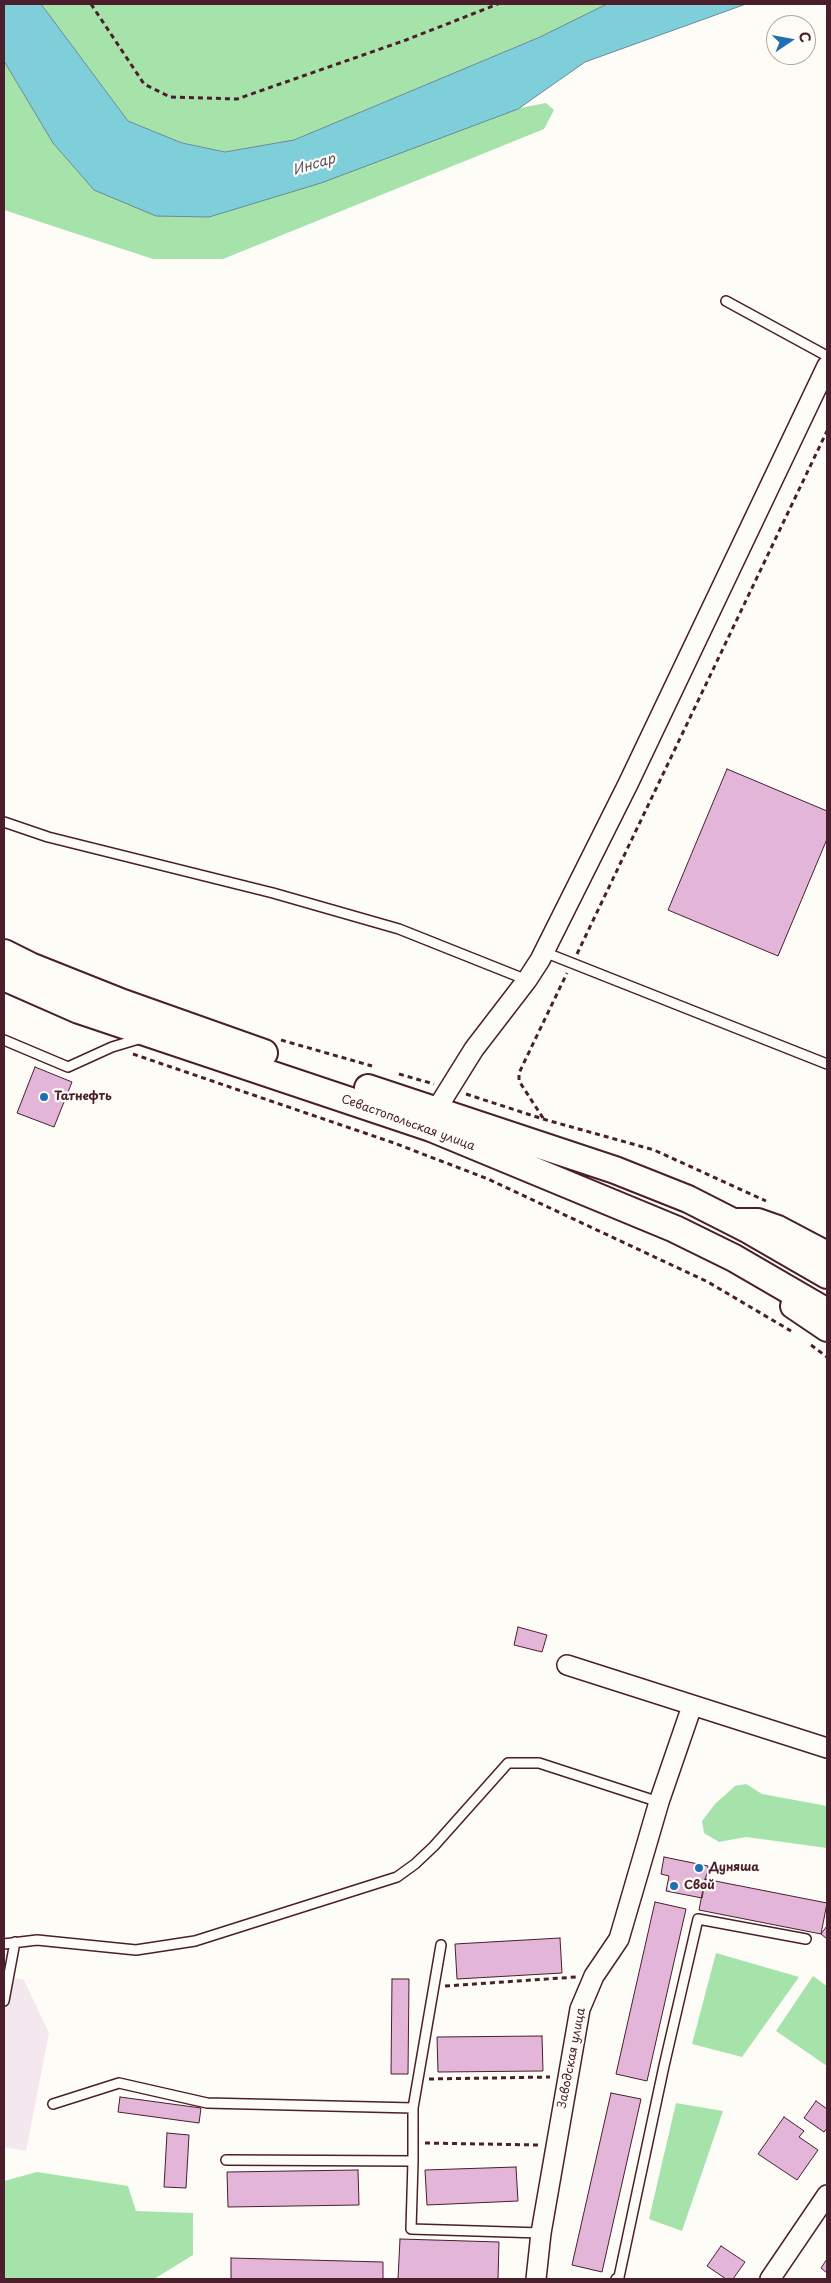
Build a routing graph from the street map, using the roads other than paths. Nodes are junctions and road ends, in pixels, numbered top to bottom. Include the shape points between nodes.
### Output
1 (726, 302) dead end
2 (827, 356) edge
3 (827, 366) edge
4 (4, 822) edge
5 (544, 952) junction
6 (4, 953) edge
7 (4, 976) edge
8 (528, 980) junction
9 (153, 1035) junction
10 (4, 1040) edge
11 (827, 1064) edge
12 (436, 1110) junction
13 (732, 1221) junction
14 (721, 1251) junction
15 (827, 1254) edge
16 (827, 1275) edge
17 (827, 1312) edge
18 (827, 1329) edge
19 (567, 1665) dead end
20 (692, 1706) junction
21 (827, 1748) edge
22 (658, 1802) junction
23 (806, 1939) dead end
24 (16, 1942) junction
25 (4, 1944) edge
26 (441, 1944) dead end
27 (4, 2001) edge
28 (53, 2104) dead end
29 (414, 2108) junction
30 (226, 2160) dead end
31 (413, 2161) junction
32 (827, 2195) edge
33 (541, 2233) junction
34 (536, 2279) edge
35 (616, 2279) edge
36 (770, 2279) edge

1 - 2 lane
3 - 5 street via 628,784
4 - 8 lane via 48,837 273,893 399,929
5 - 8 street
5 - 11 lane
6 - 12 main road, Севастопольская улица via 123,1004
7 - 9 main road, Севастопольская улица via 79,1010
8 - 12 street via 474,1049
9 - 10 lane via 112,1047 68,1067
9 - 14 main road, Севастопольская улица via 431,1128 676,1228
12 - 13 main road, Севастопольская улица via 615,1170
13 - 15 street via 764,1223
13 - 16 main road, Севастопольская улица
14 - 17 main road, Севастопольская улица
14 - 18 street via 746,1278
19 - 20 street
20 - 21 street
20 - 22 street, Заводская улица
22 - 24 lane via 539,1763 508,1764 434,1846 397,1876 195,1941 136,1950 37,1940
22 - 33 street, Заводская улица via 619,1939 594,1976 580,2009
23 - 35 lane via 698,1919
24 - 25 lane
24 - 27 lane
26 - 29 lane
28 - 29 lane via 119,2083 206,2103
29 - 31 lane
30 - 31 lane
31 - 33 lane via 411,2229
32 - 36 street
33 - 34 street, Заводская улица

